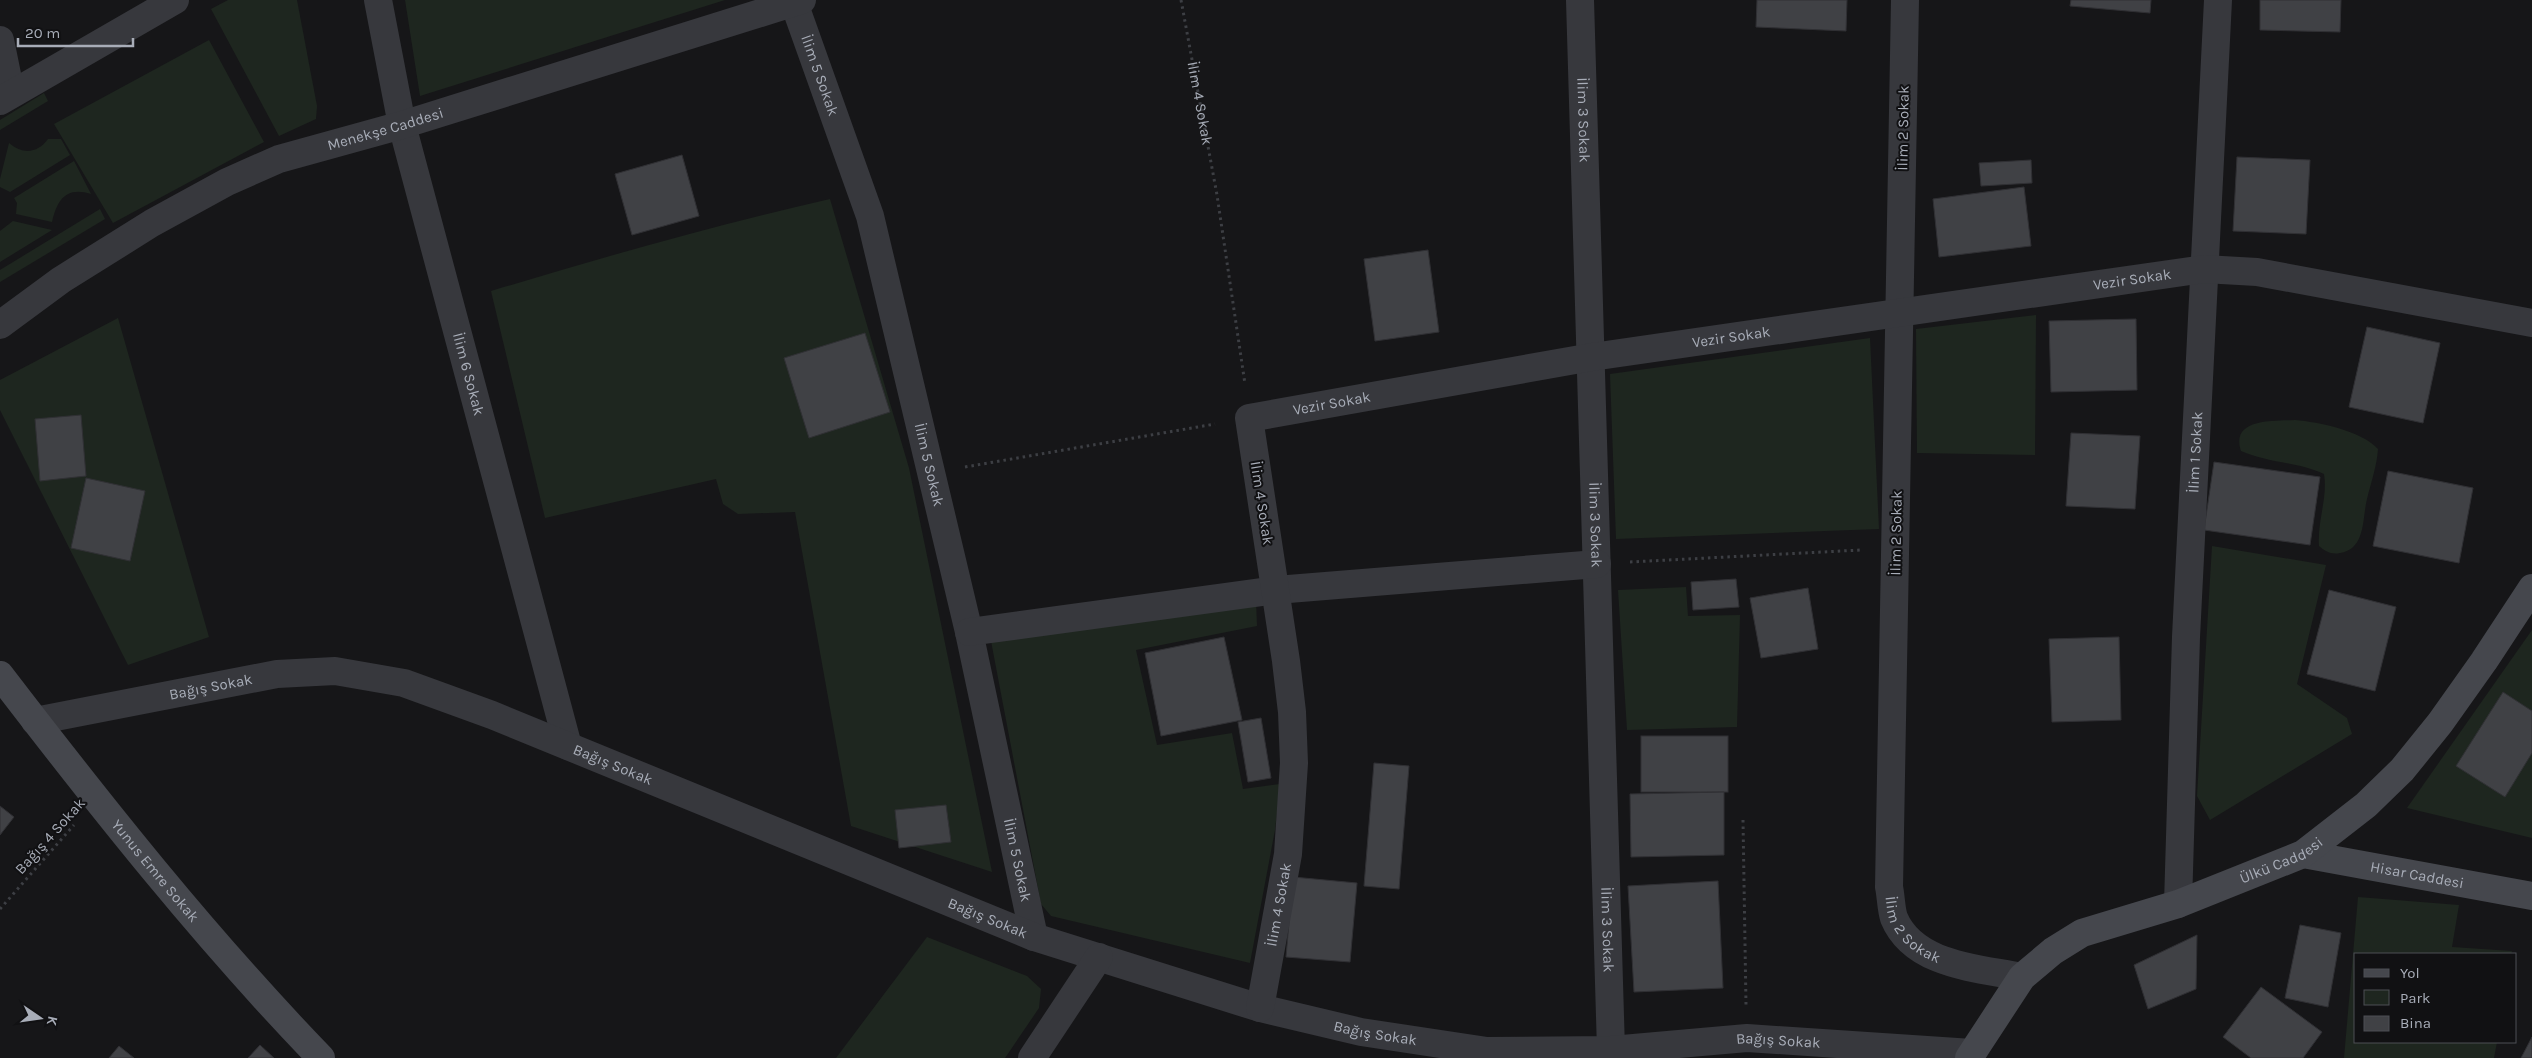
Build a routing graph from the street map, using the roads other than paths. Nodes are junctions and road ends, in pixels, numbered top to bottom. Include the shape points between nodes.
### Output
1 (175, 0) edge
2 (378, 0) edge
3 (1580, 0) edge
4 (1905, 0) edge
5 (2218, 0) edge
6 (796, 1) edge
7 (0, 40) edge
8 (5, 98) edge
9 (402, 125) junction
10 (2204, 269) junction
11 (1900, 312) junction
12 (2532, 323) edge
13 (0, 326) edge
14 (1592, 358) junction
15 (1249, 418) joint
16 (1597, 564) junction
17 (2532, 588) edge
18 (1276, 590) junction
19 (969, 632) junction
20 (0, 675) edge
21 (35, 721) junction
22 (568, 746) junction
23 (2303, 854) junction
24 (2532, 896) edge
25 (2178, 904) junction
26 (1034, 937) junction
27 (1099, 958) junction
28 (2022, 977) junction
29 (1260, 1008) junction
30 (1611, 1050) junction
31 (1971, 1055) edge
32 (321, 1058) edge
33 (1032, 1058) edge

1 - 8 street
2 - 9 street, İlim 6 Sokak
3 - 14 street, İlim 3 Sokak
4 - 11 street, İlim 2 Sokak
5 - 10 street, İlim 1 Sokak
6 - 9 street, Menekşe Caddesi
6 - 19 street, İlim 5 Sokak via 870,216
7 - 8 street
9 - 13 street, Menekşe Caddesi via 280,159 227,182 144,228 61,280
9 - 22 street, İlim 6 Sokak
10 - 11 street, Vezir Sokak
10 - 12 street, Vezir Sokak via 2257,272
10 - 25 street, İlim 1 Sokak via 2186,637
11 - 14 street, Vezir Sokak
11 - 28 street, İlim 2 Sokak via 1889,887 1894,918 1911,943 1941,960
14 - 15 street, Vezir Sokak
14 - 16 street, İlim 3 Sokak
15 - 18 street, İlim 4 Sokak
16 - 18 street
16 - 30 street, İlim 3 Sokak
17 - 23 street, Ülkü Caddesi via 2484,662 2402,770 2366,805
18 - 19 street
18 - 29 street, İlim 4 Sokak via 1292,712 1294,762 1288,854
19 - 26 street, İlim 5 Sokak
20 - 21 street, Yunus Emre Sokak
21 - 22 street, Bağış Sokak via 277,674 335,671 404,683
21 - 32 street, Yunus Emre Sokak via 96,801 264,998
22 - 26 street, Bağış Sokak
23 - 24 street, Hisar Caddesi
23 - 25 street, Ülkü Caddesi
25 - 28 street, Ülkü Caddesi via 2082,934
26 - 27 street, Bağış Sokak
27 - 29 street, Bağış Sokak
27 - 33 street
28 - 31 street, Ülkü Caddesi
29 - 30 street, Bağış Sokak via 1361,1032 1487,1051
30 - 31 street, Bağış Sokak via 1747,1038

